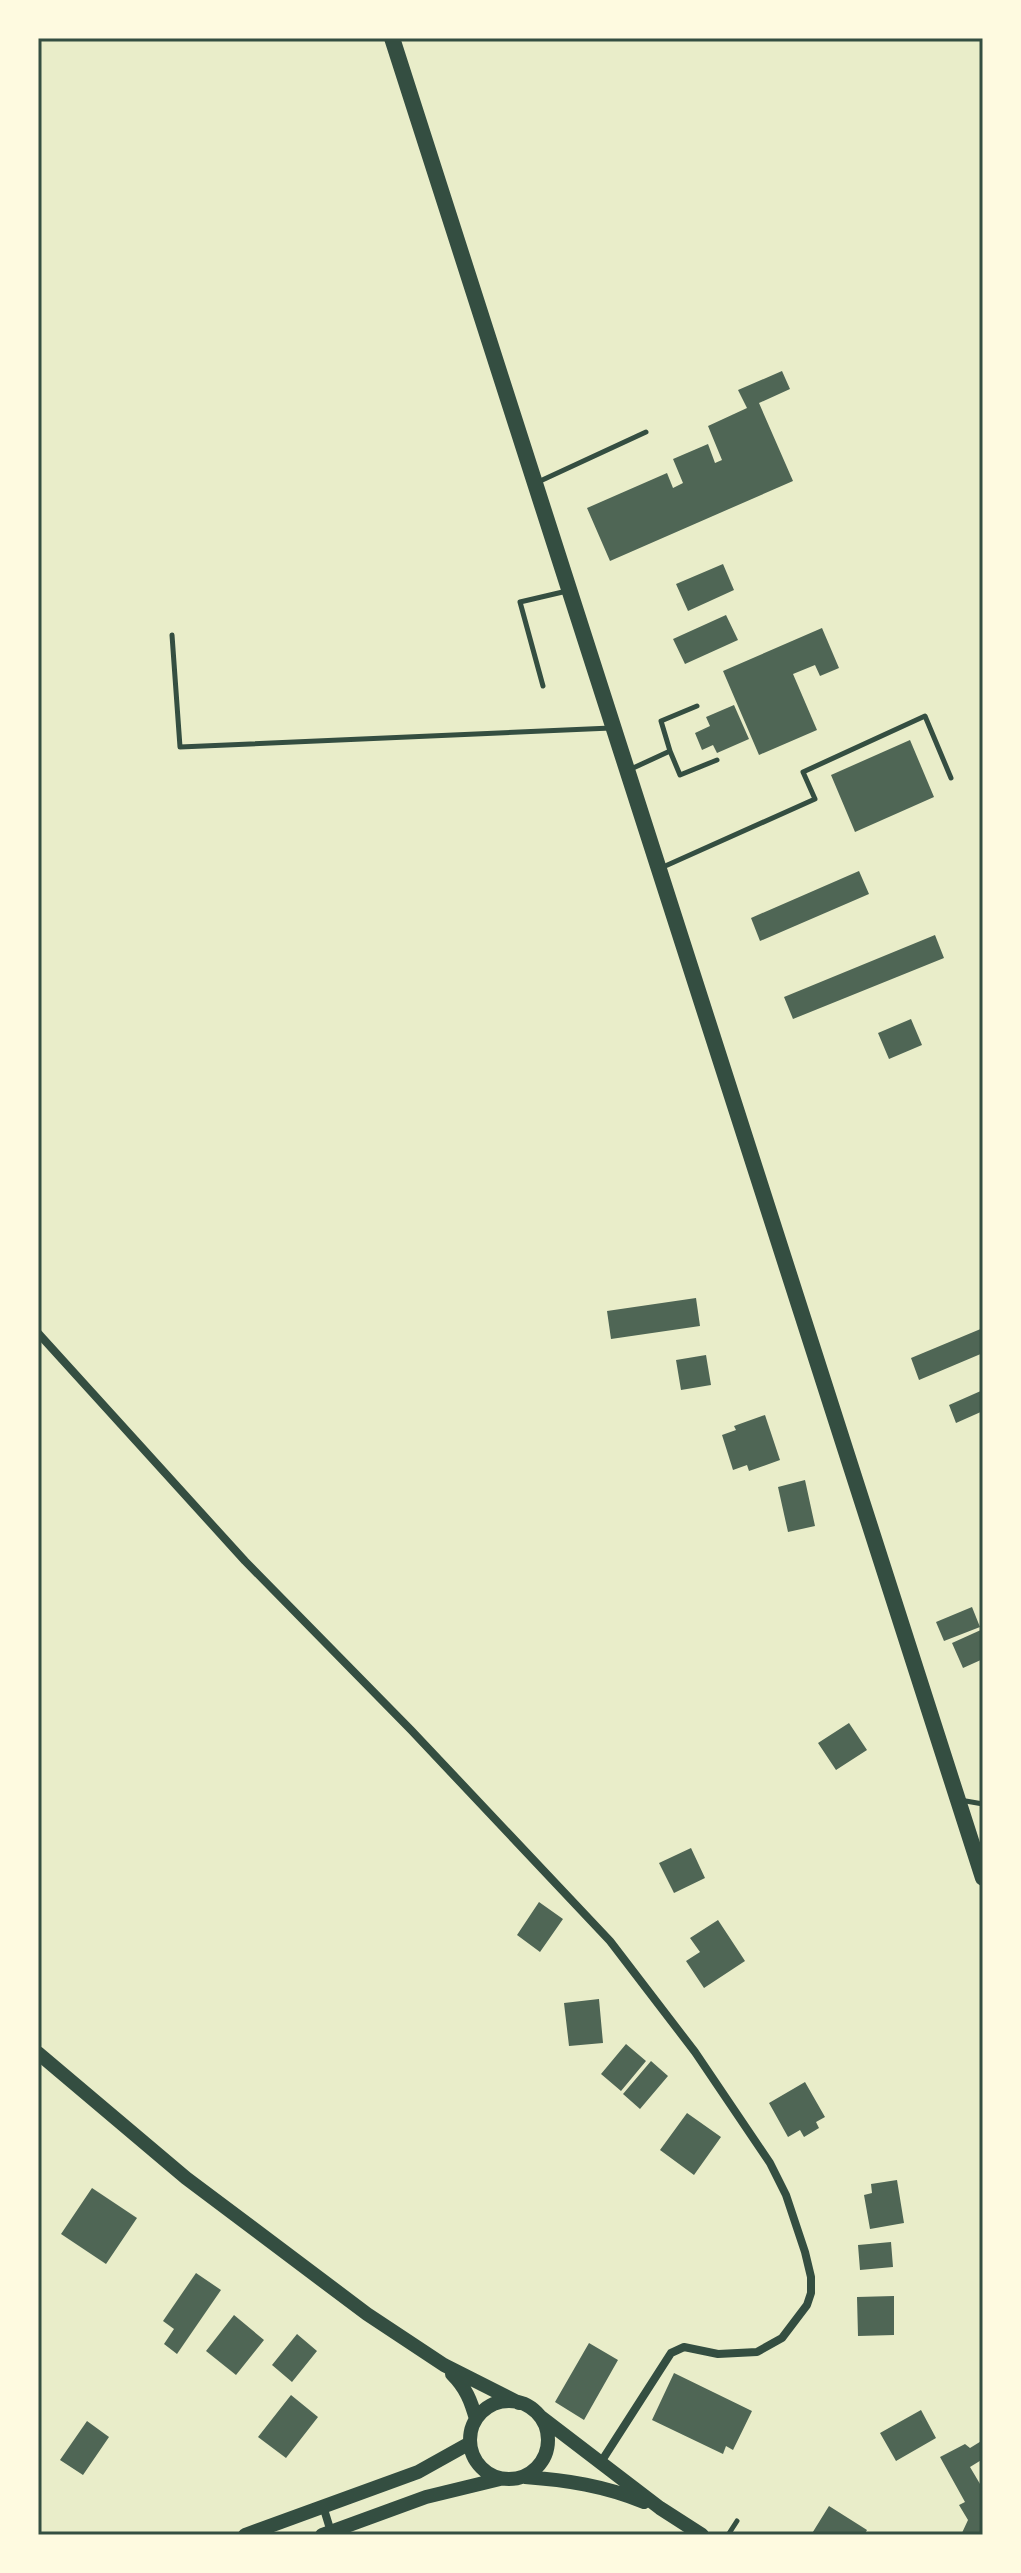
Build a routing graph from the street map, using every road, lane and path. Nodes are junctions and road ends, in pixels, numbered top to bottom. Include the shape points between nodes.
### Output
1 (392, 38) edge
2 (646, 432) dead end
3 (534, 484) junction
4 (568, 591) junction
5 (172, 635) dead end
6 (543, 686) dead end
7 (697, 706) dead end
8 (612, 728) junction
9 (670, 751) junction
10 (717, 760) dead end
11 (627, 772) junction
12 (951, 778) dead end
13 (658, 869) junction
14 (38, 1333) edge
15 (958, 1800) junction
16 (983, 1804) edge
17 (983, 1878) edge
18 (38, 2053) edge
19 (444, 2365) junction
20 (519, 2403) junction
21 (540, 2416) junction
22 (476, 2419) junction
23 (470, 2443) junction
24 (601, 2462) junction
25 (524, 2476) junction
26 (500, 2479) junction
27 (323, 2506) junction
28 (660, 2508) junction
29 (737, 2521) dead end
30 (328, 2534) edge
31 (245, 2535) edge
32 (702, 2535) edge
33 (728, 2535) edge

1 - 3 highway
2 - 3 lane
3 - 4 highway
4 - 6 lane via 520,602
4 - 8 highway
5 - 8 lane via 180,747
7 - 9 lane via 661,721
8 - 11 highway
9 - 10 lane via 680,775
9 - 11 lane
11 - 13 highway
12 - 13 lane via 925,716 803,772 815,799
13 - 15 highway
14 - 24 street via 245,1561 610,1941 695,2052 778,2179 811,2277 811,2293 800,2317 782,2338 757,2352 718,2354 684,2347 671,2353
15 - 16 lane
15 - 17 highway
18 - 19 main road via 278,2250
19 - 20 main road
19 - 22 main road via 463,2385
20 - 21 main road
20 - 22 main road via 495,2404
21 - 24 main road
21 - 25 main road via 547,2450
22 - 23 main road
23 - 26 main road via 479,2466
23 - 27 main road via 418,2472
24 - 28 main road
25 - 26 main road
25 - 28 main road via 616,2491
26 - 30 main road via 426,2497
27 - 30 street
27 - 31 main road
28 - 32 main road
29 - 33 lane

